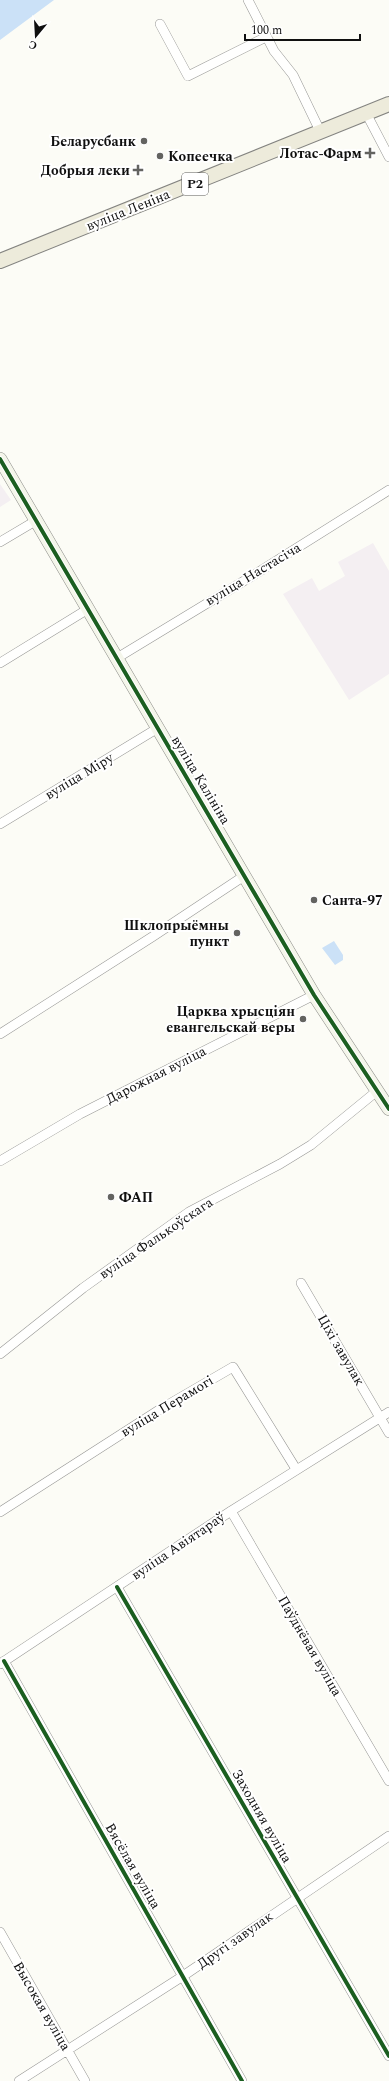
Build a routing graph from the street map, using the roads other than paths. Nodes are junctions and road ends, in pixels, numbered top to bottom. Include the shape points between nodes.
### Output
1 (248, 0) edge
2 (160, 24) dead end
3 (266, 37) junction
4 (389, 104) edge
5 (366, 114) junction
6 (321, 133) junction
7 (389, 156) edge
8 (0, 261) edge
9 (0, 459) edge
10 (389, 490) edge
11 (37, 520) junction
12 (0, 542) edge
13 (88, 609) junction
14 (116, 658) junction
15 (0, 663) edge
16 (158, 728) junction
17 (0, 824) edge
18 (244, 876) junction
19 (314, 994) junction
20 (0, 1034) edge
21 (377, 1091) junction
22 (389, 1109) edge
23 (0, 1161) edge
24 (301, 1283) dead end
25 (0, 1354) edge
26 (389, 1412) edge
27 (380, 1418) junction
28 (389, 1433) edge
29 (296, 1469) junction
30 (231, 1511) junction
31 (0, 1512) edge
32 (117, 1587) junction
33 (2, 1663) edge
34 (389, 1781) edge
35 (389, 1836) edge
36 (297, 1898) junction
37 (0, 1932) edge
38 (183, 1976) junction
39 (68, 2051) junction
40 (389, 2056) edge
41 (19, 2081) edge
42 (85, 2081) edge
43 (242, 2081) edge

1 - 3 street
2 - 3 street via 188,76
3 - 6 street via 293,75
4 - 5 main road, вуліца Леніна / Р2
5 - 6 main road, вуліца Леніна / Р2
5 - 7 street
6 - 8 main road, вуліца Леніна / Р2
9 - 11 street, вуліца Калініна
10 - 14 street, вуліца Настасіча
11 - 12 street
11 - 13 street, вуліца Калініна
13 - 14 street, вуліца Калініна
13 - 15 street
14 - 16 street, вуліца Калініна
16 - 17 street, вуліца Міру
16 - 18 street, вуліца Калініна
18 - 19 street, вуліца Калініна
18 - 20 street
19 - 21 street, вуліца Калініна
19 - 23 street, Дарожная вуліца via 80,1114
21 - 22 street, вуліца Калініна
21 - 25 street, вуліца Фалькоўскага via 311,1145 189,1212 82,1288
24 - 27 street, Ціхі завулак
26 - 27 street, вуліца Авіятараў
27 - 28 street, Ціхі завулак
27 - 29 street, вуліца Авіятараў
29 - 30 street, вуліца Авіятараў
29 - 31 street, вуліца Перамогі via 233,1366 158,1410
30 - 32 street, вуліца Авіятараў
30 - 34 street, Паўднёвая вуліца
32 - 33 street, вуліца Авіятараў
32 - 36 street, Заходняя вуліца
33 - 38 street, Вясёлая вуліца
35 - 36 street, Другі завулак
36 - 38 street, Другі завулак
36 - 40 street, Заходняя вуліца
37 - 39 street, Высокая вуліца
38 - 39 street, Другі завулак
38 - 43 street, Вясёлая вуліца
39 - 41 street, Другі завулак
39 - 42 street, Высокая вуліца

